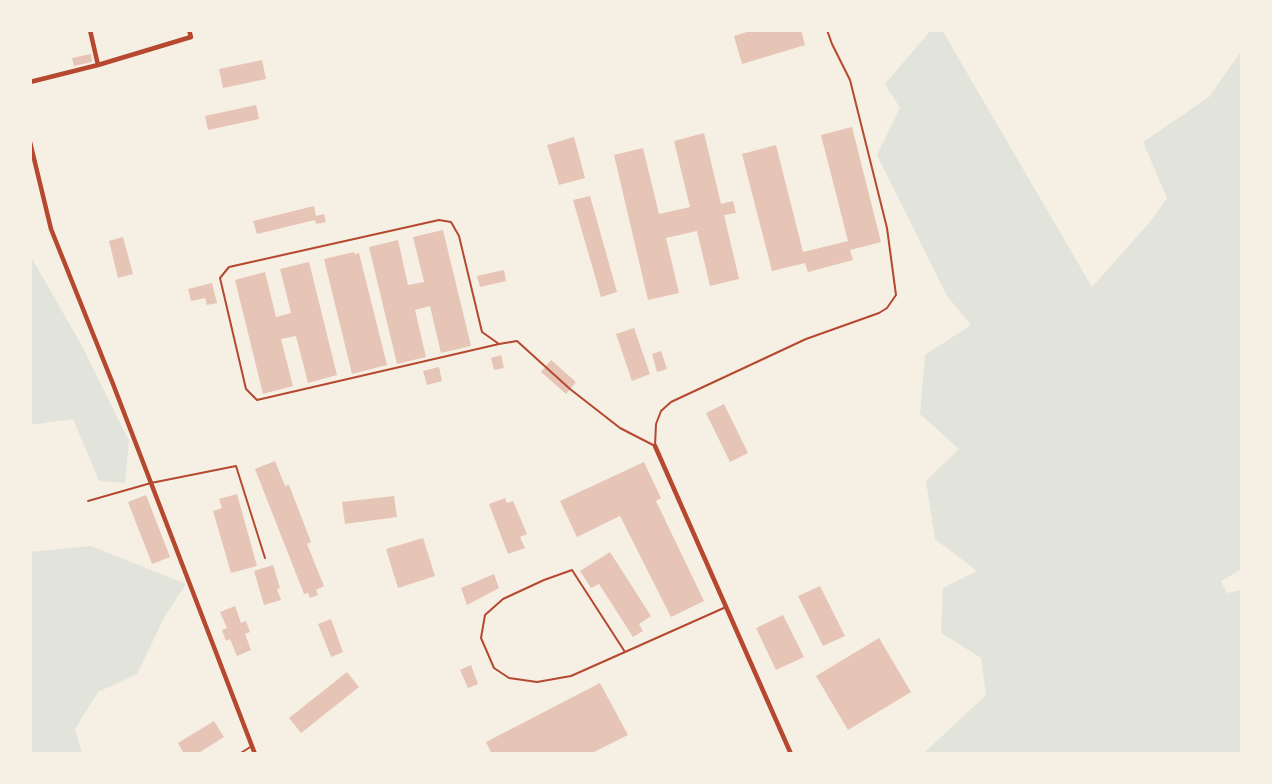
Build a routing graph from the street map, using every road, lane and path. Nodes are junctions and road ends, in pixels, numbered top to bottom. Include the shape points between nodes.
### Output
1 (90, 30) edge
2 (189, 30) edge
3 (827, 30) edge
4 (98, 64) junction
5 (30, 82) edge
6 (30, 142) edge
7 (499, 344) junction
8 (655, 446) junction
9 (151, 483) junction
10 (88, 501) dead end
11 (265, 558) dead end
12 (726, 607) junction
13 (625, 652) junction
14 (252, 746) junction
15 (239, 754) edge
16 (255, 754) edge
17 (791, 754) edge

1 - 4 street
2 - 4 street via 191,37
3 - 8 lane via 850,80 887,228 896,295 888,308 879,313 806,339 671,402 661,411 656,424
4 - 5 street
6 - 9 street via 51,229
7 - 7 lane via 482,332 459,236 451,222 439,219 229,267 220,278 246,389 257,400
7 - 8 lane via 517,341 620,428
8 - 12 street
9 - 10 lane
9 - 11 lane via 236,466
9 - 14 street
12 - 13 lane
12 - 17 street
13 - 13 lane via 571,676 537,682 509,678 494,668 481,638 485,615 502,599 572,570
14 - 15 lane
14 - 16 street

